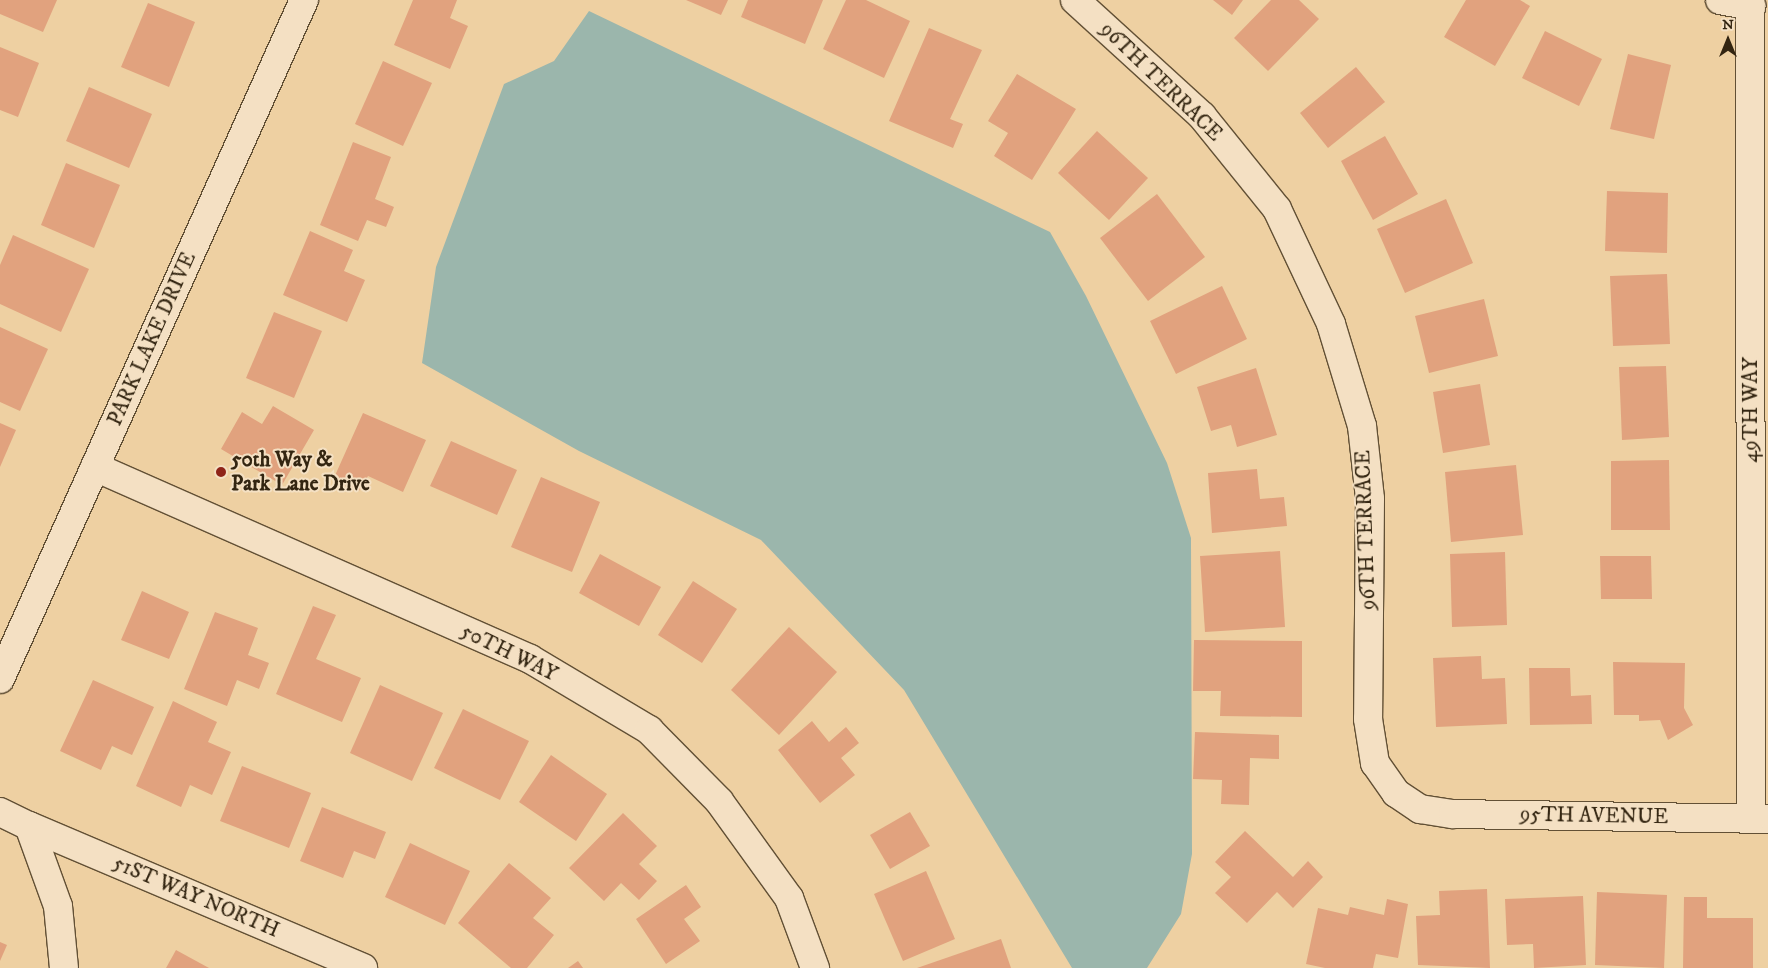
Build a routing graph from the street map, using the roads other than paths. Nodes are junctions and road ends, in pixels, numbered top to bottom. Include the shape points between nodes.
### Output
1 (304, 0) edge
2 (1075, 0) edge
3 (1720, 0) edge
4 (1751, 3) edge
5 (95, 468) junction
6 (0, 679) edge
7 (1420, 809) joint
8 (0, 812) edge
9 (1760, 819) edge
10 (29, 826) junction
11 (64, 968) edge
12 (363, 968) edge
13 (815, 968) edge

1 - 5 street, PARK LAKE DRIVE
2 - 7 street, 96TH TERRACE via 1202,116 1278,209 1332,324 1362,426 1370,499 1368,719 1374,763 1396,793
3 - 4 street
4 - 9 street, 49TH WAY
5 - 6 street, PARK LAKE DRIVE
5 - 13 street, 50TH WAY via 530,659 648,730 719,801 789,898
7 - 9 street, 95TH AVENUE via 1453,814
8 - 10 street, 51ST WAY NORTH
10 - 11 street via 58,906
10 - 12 street, 51ST WAY NORTH

